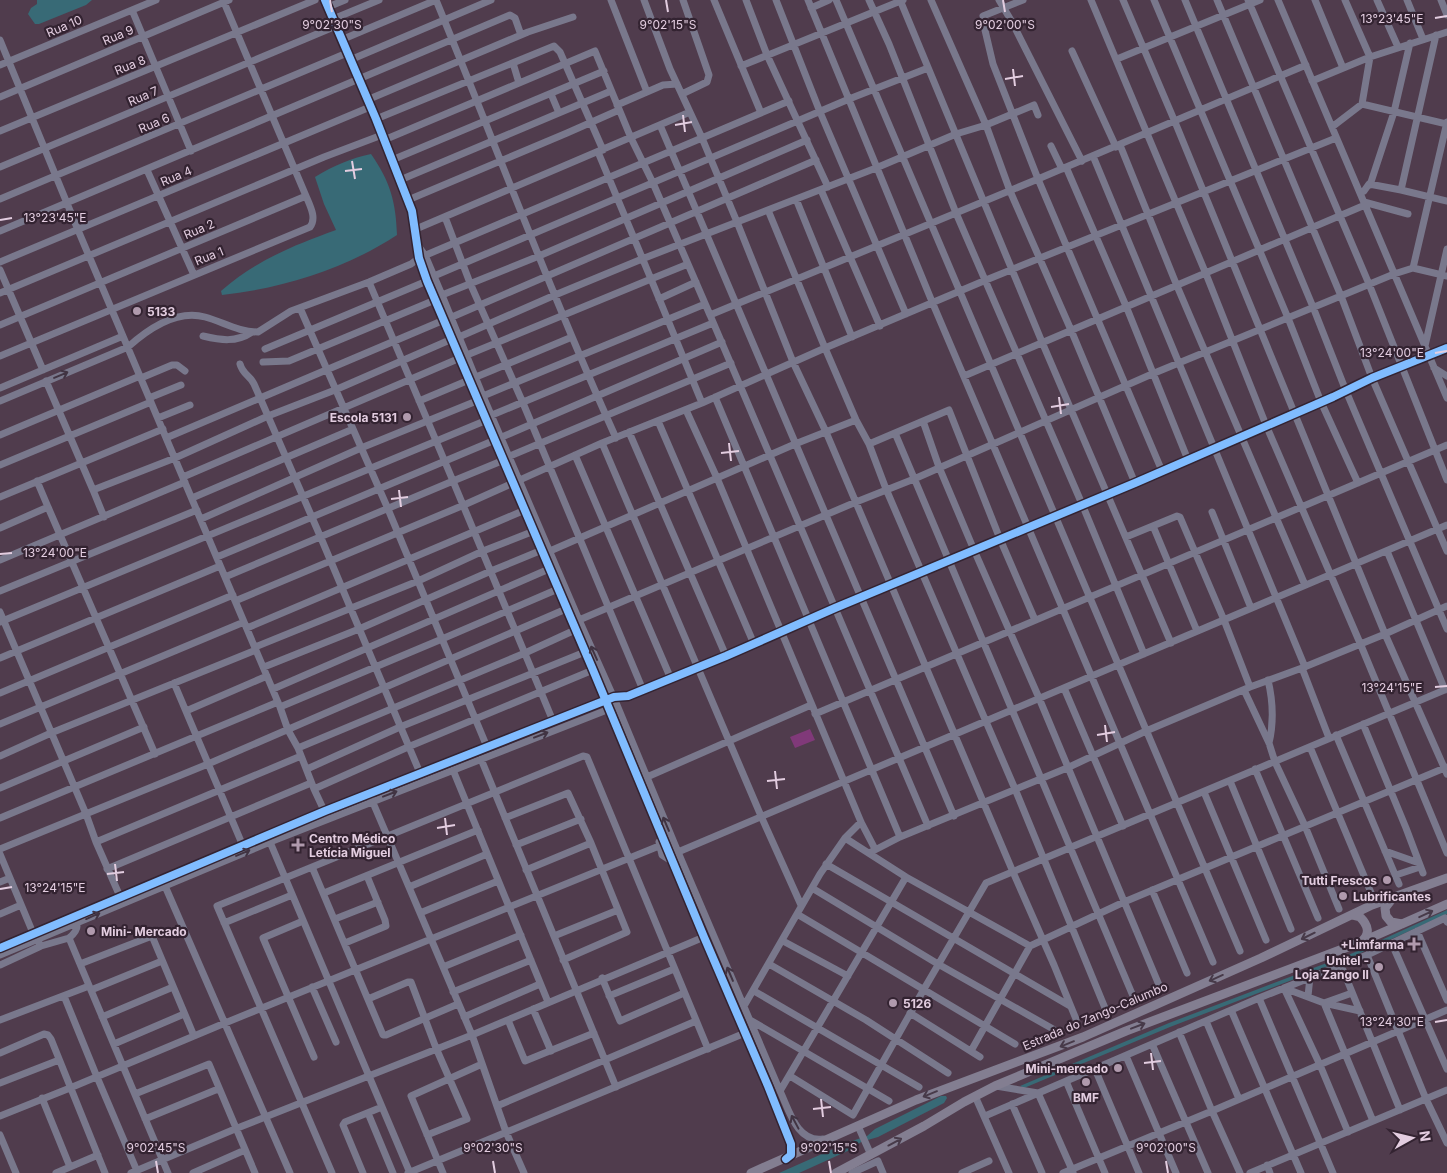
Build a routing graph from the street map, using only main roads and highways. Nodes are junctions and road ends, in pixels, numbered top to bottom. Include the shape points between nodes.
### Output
1 (1447, 878) edge
2 (1394, 897) junction
3 (1447, 904) edge
4 (1352, 915) junction
5 (1405, 924) junction
6 (1361, 942) junction
7 (751, 1173) edge
8 (836, 1173) edge

1 - 2 main road, Estrada do Zango-Calumbo
2 - 4 main road, Estrada do Zango-Calumbo
2 - 5 main road via 1385,908 1386,916 1395,924
5 -> 3 main road, Estrada do Zango-Calumbo
4 - 6 main road via 1360,917 1368,929
4 -> 7 main road, Estrada do Zango-Calumbo via 1083,1037 946,1088
5 - 6 main road, Estrada do Zango-Calumbo
8 -> 6 main road, Estrada do Zango-Calumbo via 995,1086 1163,1017

